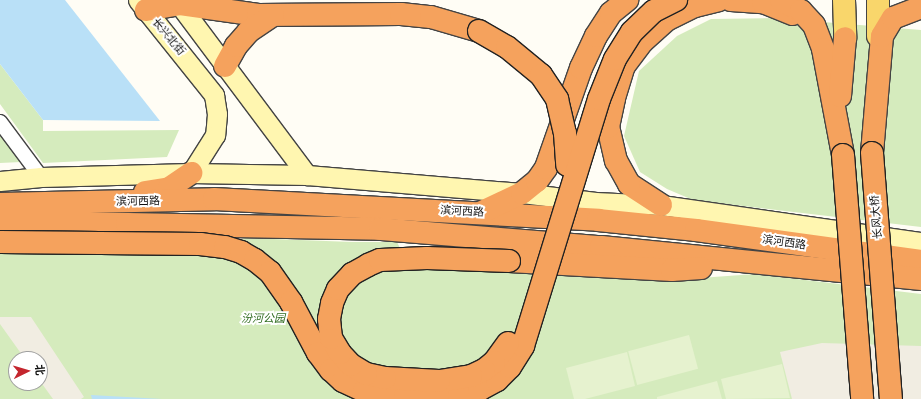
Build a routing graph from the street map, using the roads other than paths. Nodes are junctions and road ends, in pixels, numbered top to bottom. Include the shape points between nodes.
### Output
1 (627, 0) edge
2 (649, 0) edge
3 (676, 0) edge
4 (719, 0) edge
5 (731, 0) edge
6 (781, 0) edge
7 (844, 0) edge
8 (878, 0) edge
9 (178, 2) edge
10 (142, 5) edge
11 (921, 7) edge
12 (273, 15) junction
13 (921, 16) edge
14 (893, 18) junction
15 (814, 25) junction
16 (878, 36) joint
17 (845, 38) joint
18 (225, 66) junction
19 (0, 122) edge
20 (872, 153) junction
21 (843, 155) junction
22 (567, 164) junction
23 (191, 173) junction
24 (307, 175) junction
25 (41, 177) junction
26 (0, 181) edge
27 (522, 193) junction
28 (81, 202) junction
29 (0, 204) edge
30 (661, 206) junction
31 (479, 213) junction
32 (0, 224) edge
33 (4, 241) edge
34 (921, 242) edge
35 (921, 261) edge
36 (765, 264) junction
37 (921, 279) edge
38 (862, 399) edge
39 (892, 399) edge

1 - 27 highway via 611,13 596,36 581,68 546,168 537,181
2 - 22 highway via 619,29 598,65
3 - 33 highway, bridge via 654,11 632,32 615,59 599,99 523,346 510,367 497,380 479,390 459,395 405,396 364,391 343,381 318,353 291,302 270,272 241,252 226,247 200,244
4 - 30 highway via 696,6 666,20 643,41 624,66 614,98 608,127 616,161 629,184
5 - 15 highway via 763,2 783,8
6 - 15 highway via 801,11
7 - 17 main road
8 - 16 main road
9 - 10 highway
9 - 12 highway via 258,15
9 - 18 street
10 - 23 street, 长兴北街 via 214,95 217,114 215,135
11 - 14 highway
12 - 18 highway via 248,32 236,46
12 - 22 highway, bridge via 401,14 431,18 479,31 507,47 541,75 557,99 565,133
13 - 14 highway via 906,15
14 - 20 highway via 882,36
15 - 21 highway via 823,49
16 - 20 highway, 长风大桥 via 868,87
17 - 21 highway via 840,88
18 - 24 street
19 - 25 street
20 - 39 highway, 长风大桥, bridge
21 - 38 highway, bridge
22 - 36 highway, bridge via 511,338 505,349 484,370 471,376 439,381 379,376 366,374 351,365 340,353 331,338 329,319 338,289 352,274 380,260 427,258 509,261 672,270
23 - 24 street
23 - 25 street
23 - 28 highway via 169,188
24 - 27 street
25 - 26 street
27 - 30 street via 595,202
27 - 31 highway
28 - 29 highway, 滨河西路
28 - 31 highway, 滨河西路 via 214,199
30 - 34 street
31 - 35 highway, 滨河西路 via 606,220
32 - 36 highway, 滨河西路 via 380,229 601,247
36 - 37 highway, 滨河西路

